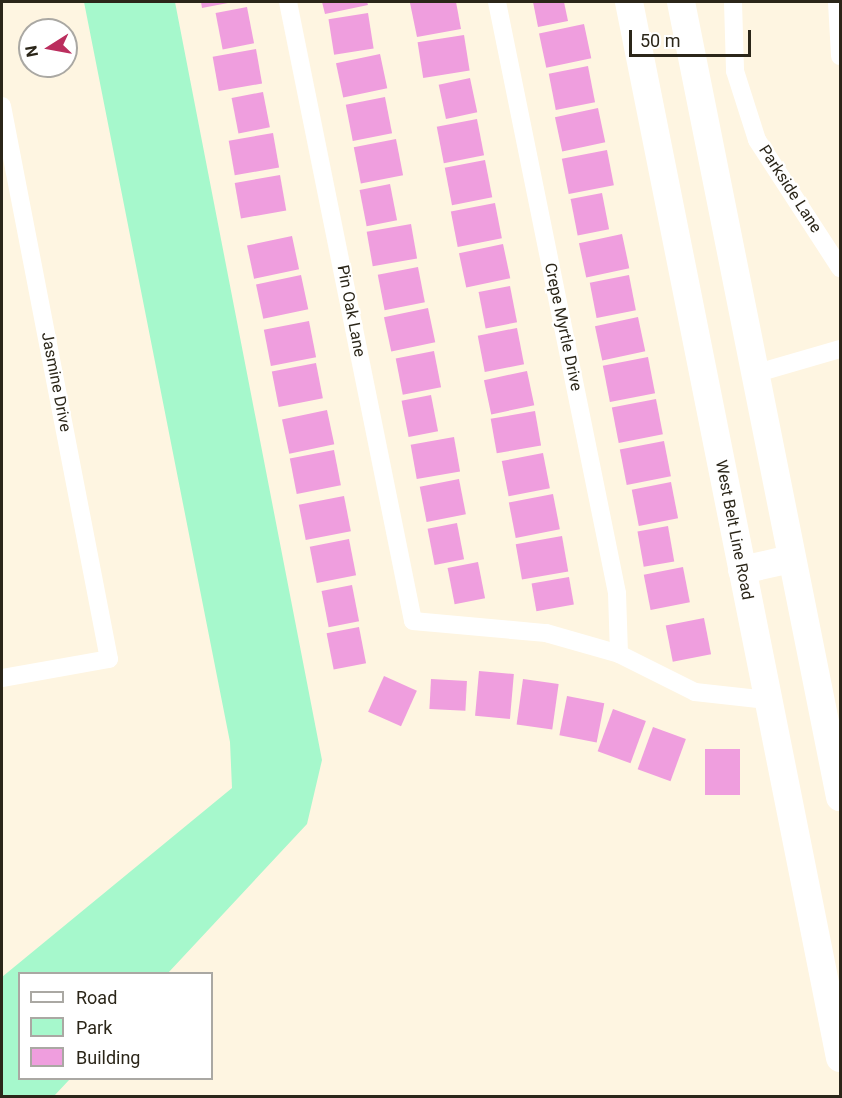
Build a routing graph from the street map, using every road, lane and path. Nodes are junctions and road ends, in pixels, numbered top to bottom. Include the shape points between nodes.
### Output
1 (288, 2) edge
2 (497, 2) edge
3 (629, 2) edge
4 (681, 2) edge
5 (733, 2) edge
6 (837, 2) edge
7 (840, 56) edge
8 (2, 106) edge
9 (840, 268) edge
10 (840, 349) edge
11 (754, 374) junction
12 (791, 560) junction
13 (742, 570) junction
14 (619, 654) junction
15 (2, 678) edge
16 (768, 700) junction
17 (840, 797) edge
18 (840, 1058) edge

1 - 14 street, Pin Oak Lane via 413,621 513,627
2 - 14 street, Crepe Myrtle Drive via 617,593
3 - 13 main road, West Belt Line Road
4 - 11 main road
5 - 9 street, Parkside Lane via 735,71 758,140
6 - 7 street
8 - 15 street, Jasmine Drive via 109,659
10 - 11 street
11 - 12 main road
12 - 13 main road
12 - 17 main road
13 - 16 main road, West Belt Line Road
14 - 16 street via 695,692
16 - 18 main road, West Belt Line Road

